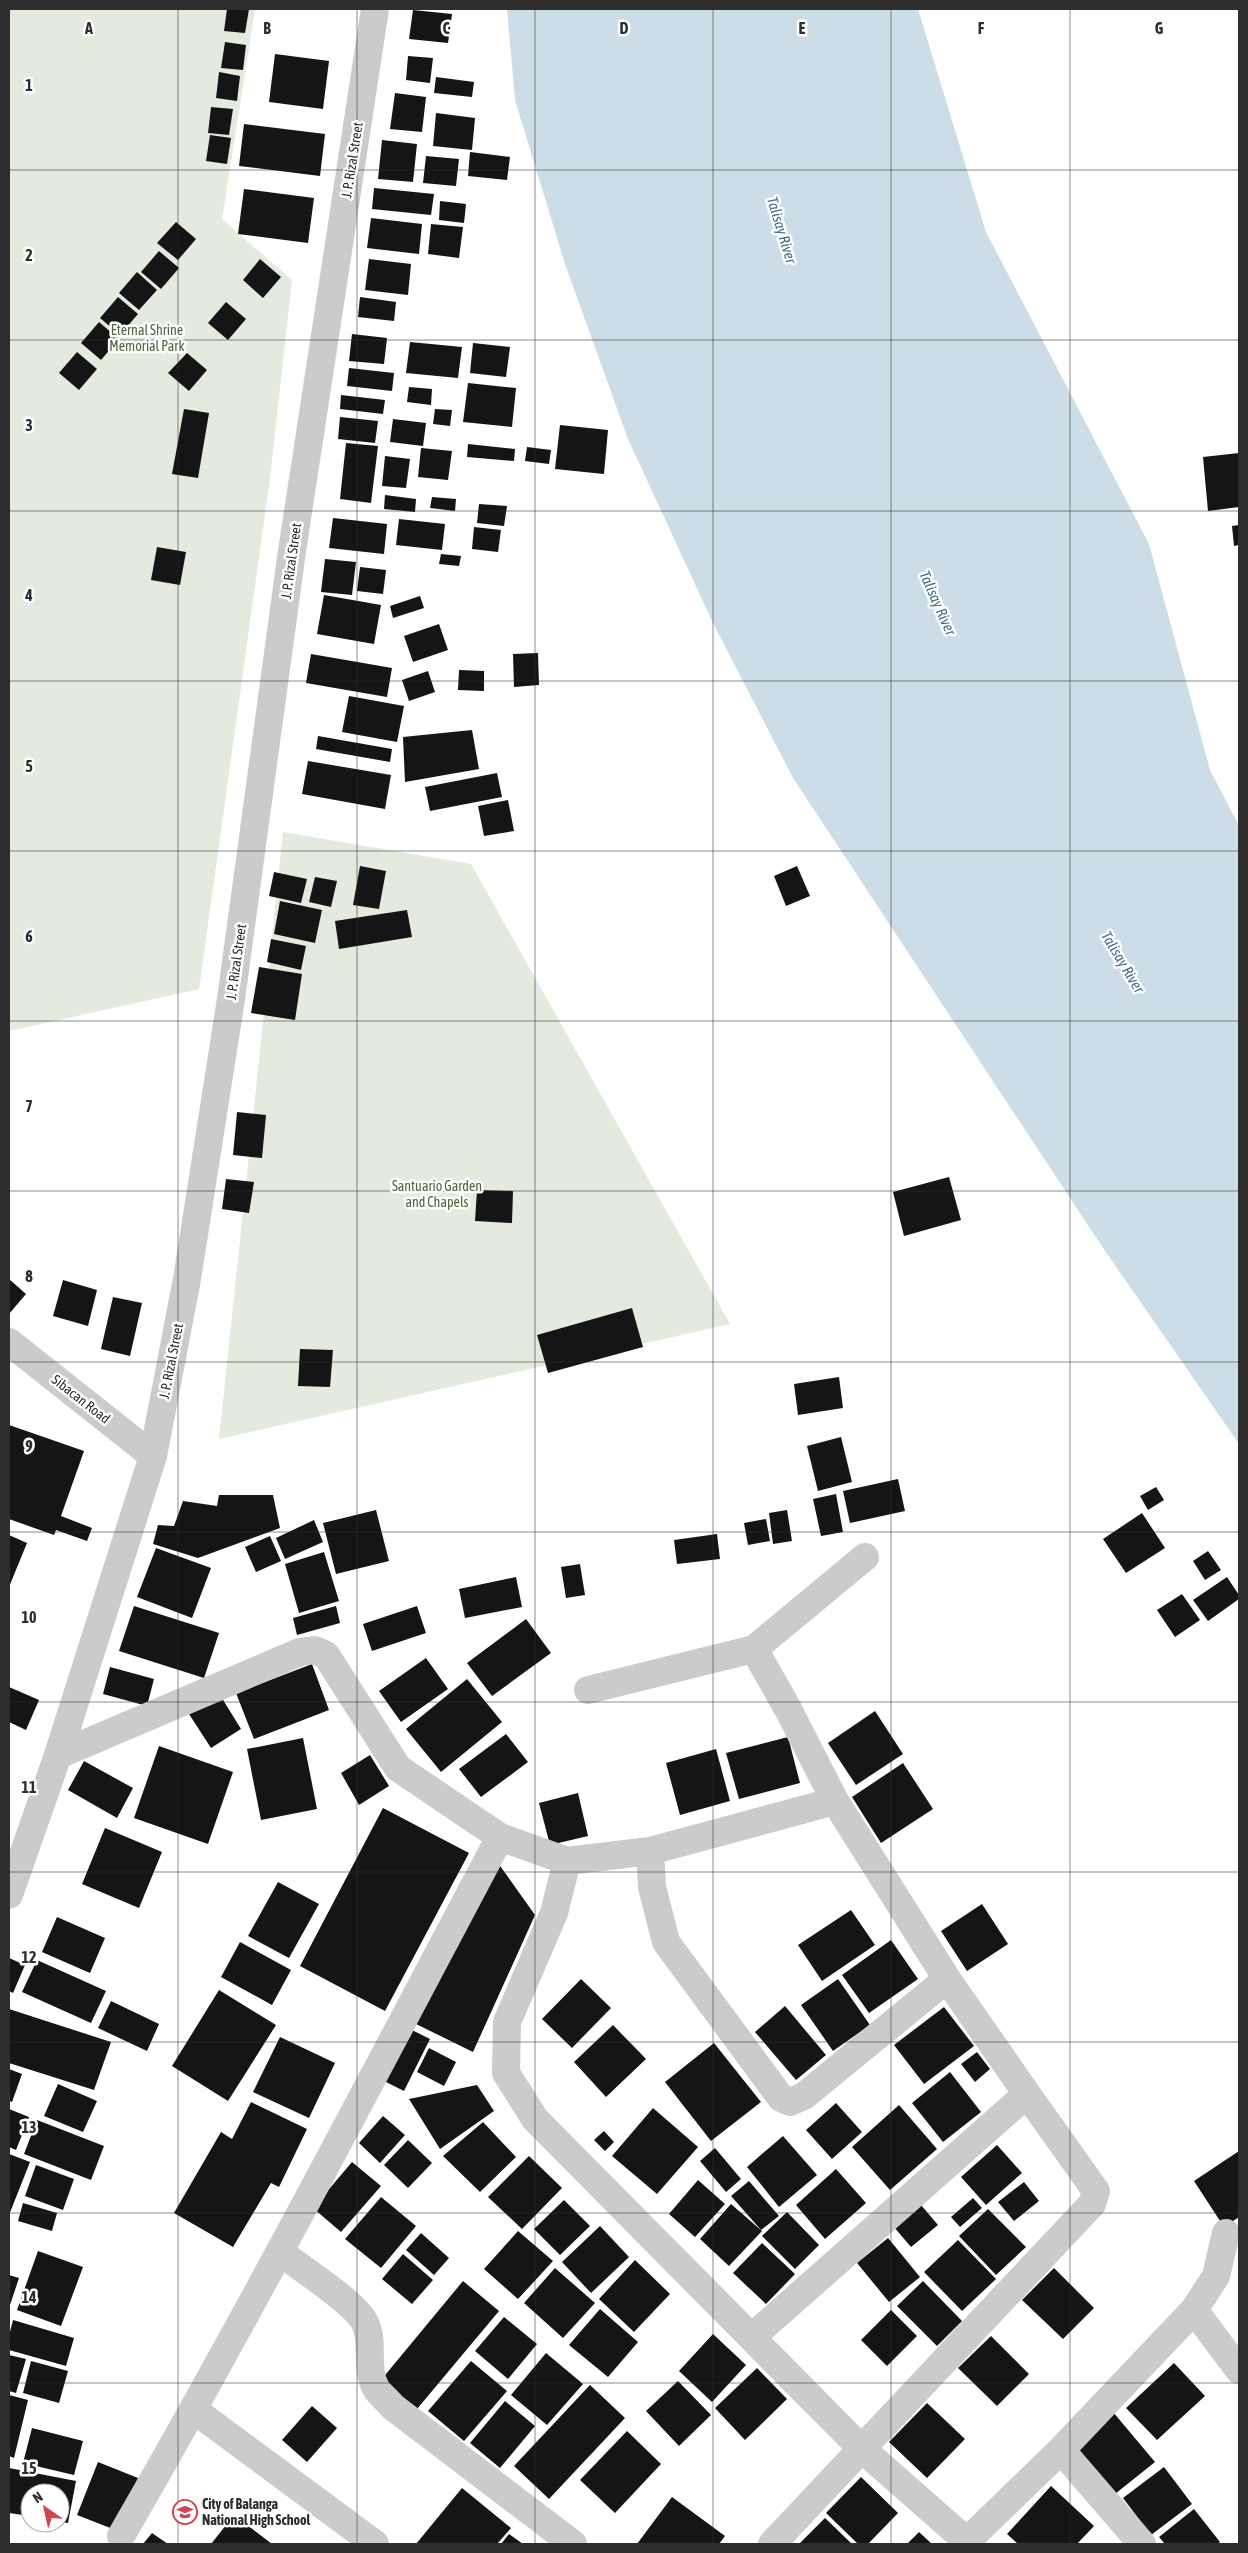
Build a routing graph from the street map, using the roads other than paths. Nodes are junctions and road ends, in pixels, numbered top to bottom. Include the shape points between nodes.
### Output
1 (376, 9) edge
2 (9, 1342) edge
3 (153, 1456) junction
4 (865, 1557) dead end
5 (754, 1649) junction
6 (588, 1690) dead end
7 (58, 1755) junction
8 (834, 1801) junction
9 (500, 1837) junction
10 (650, 1851) junction
11 (567, 1861) junction
12 (9, 1895) edge
13 (947, 1979) junction
14 (1027, 2094) junction
15 (1226, 2233) dead end
16 (280, 2252) junction
17 (1194, 2310) junction
18 (752, 2337) junction
19 (1239, 2370) edge
20 (194, 2410) junction
21 (862, 2449) junction
22 (1061, 2450) junction
23 (121, 2536) dead end
24 (969, 2543) edge
25 (375, 2544) edge
26 (573, 2544) edge
27 (772, 2544) edge
28 (1142, 2544) edge

1 - 3 street, J. P. Rizal Street via 292,552 231,999 187,1279
2 - 3 street, Sibacan Road
3 - 7 street, J. P. Rizal Street
4 - 5 street
5 - 6 street
5 - 8 street
7 - 9 street via 300,1652 314,1650 326,1655 398,1768
7 - 12 street, J. P. Rizal Street
8 - 10 street
8 - 13 street
9 - 11 street
9 - 16 street
10 - 11 street
10 - 13 street via 652,1887 666,1942 781,2098 790,2102 804,2096
11 - 18 street via 554,1912 507,2022 506,2073 535,2119
13 - 14 street
14 - 18 street
14 - 21 street via 1096,2191 1092,2204
15 - 17 street via 1216,2276
16 - 20 street
16 - 26 street via 352,2308 365,2322 371,2372 377,2389 393,2406
17 - 19 street
17 - 22 street
18 - 21 street
20 - 23 street
20 - 25 street
21 - 24 street
21 - 27 street
22 - 24 street
22 - 28 street

